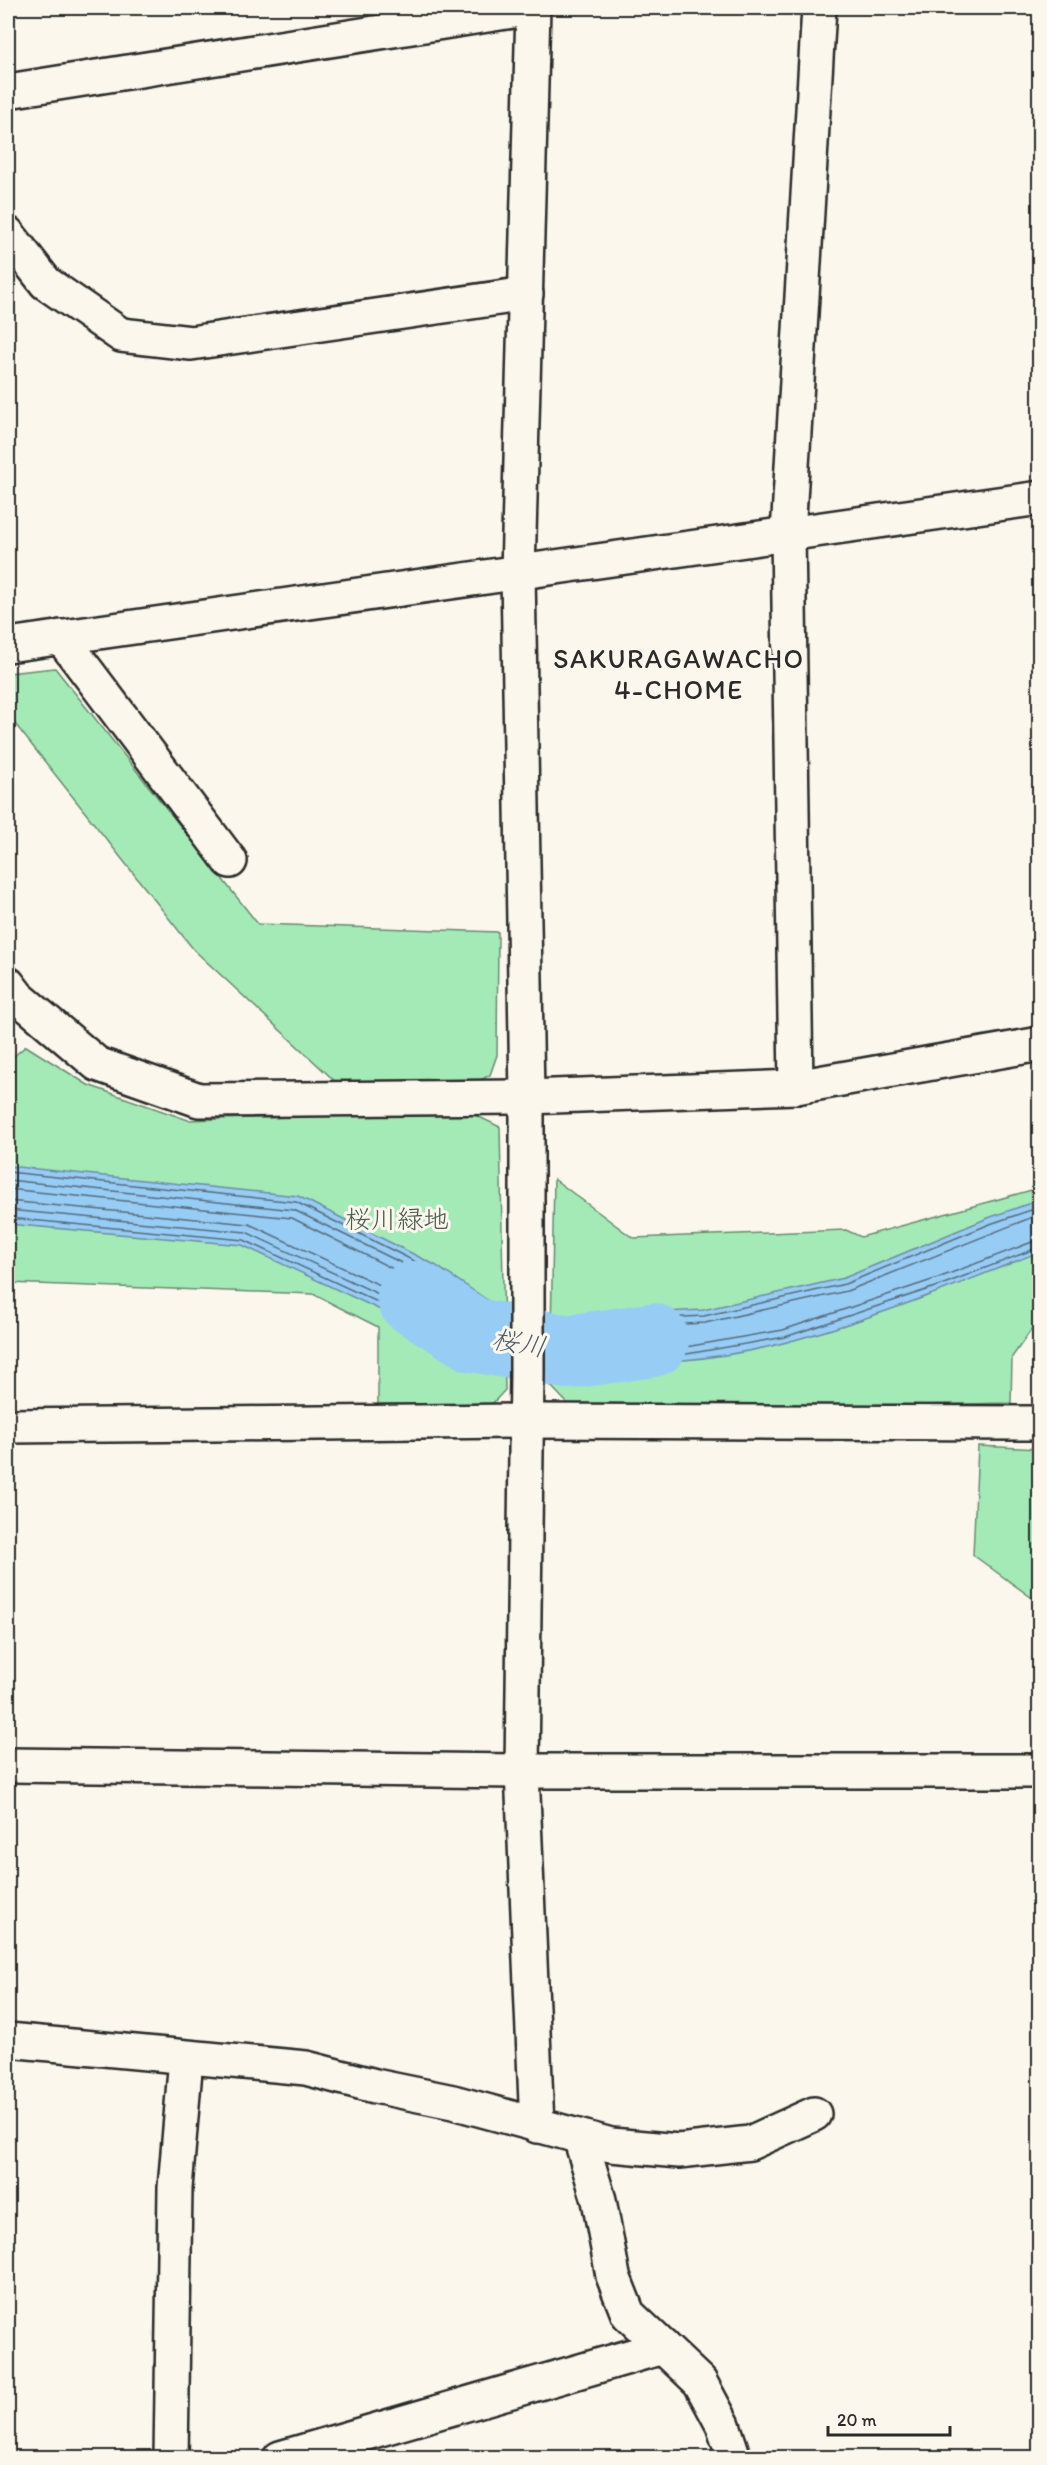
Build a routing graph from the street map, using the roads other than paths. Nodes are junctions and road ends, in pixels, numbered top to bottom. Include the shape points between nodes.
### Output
1 (532, 8) edge
2 (819, 8) edge
3 (8, 90) edge
4 (8, 234) edge
5 (526, 294) junction
6 (1040, 498) edge
7 (788, 534) junction
8 (518, 573) junction
9 (61, 637) junction
10 (12, 639) edge
11 (230, 861) dead end
12 (8, 984) edge
13 (1040, 1044) edge
14 (796, 1088) junction
15 (526, 1097) junction
16 (526, 1421) junction
17 (1040, 1423) edge
18 (8, 1426) edge
19 (8, 1765) edge
20 (522, 1771) junction
21 (1040, 1771) edge
22 (8, 2040) edge
23 (186, 2058) junction
24 (814, 2114) dead end
25 (537, 2126) junction
26 (580, 2137) junction
27 (663, 2347) junction
28 (171, 2457) edge
29 (280, 2457) edge
30 (734, 2457) edge

1 - 3 street
1 - 5 street
2 - 7 street
4 - 5 street via 46,283 121,335 191,344
5 - 8 street
6 - 7 street
7 - 8 street
7 - 14 street
8 - 9 street
8 - 15 street
9 - 10 street
9 - 11 street
12 - 15 street via 18,998 97,1064 199,1100
13 - 14 street
14 - 15 street
15 - 16 street
16 - 17 street
16 - 18 street
16 - 20 street
19 - 20 street
20 - 21 street
20 - 25 street
22 - 23 street
23 - 25 street via 306,2068
23 - 28 street via 175,2188
24 - 26 street via 750,2143 679,2151 611,2145
25 - 26 street
26 - 27 street via 599,2200 613,2276 628,2314
27 - 29 street
27 - 30 street via 700,2382 723,2425

